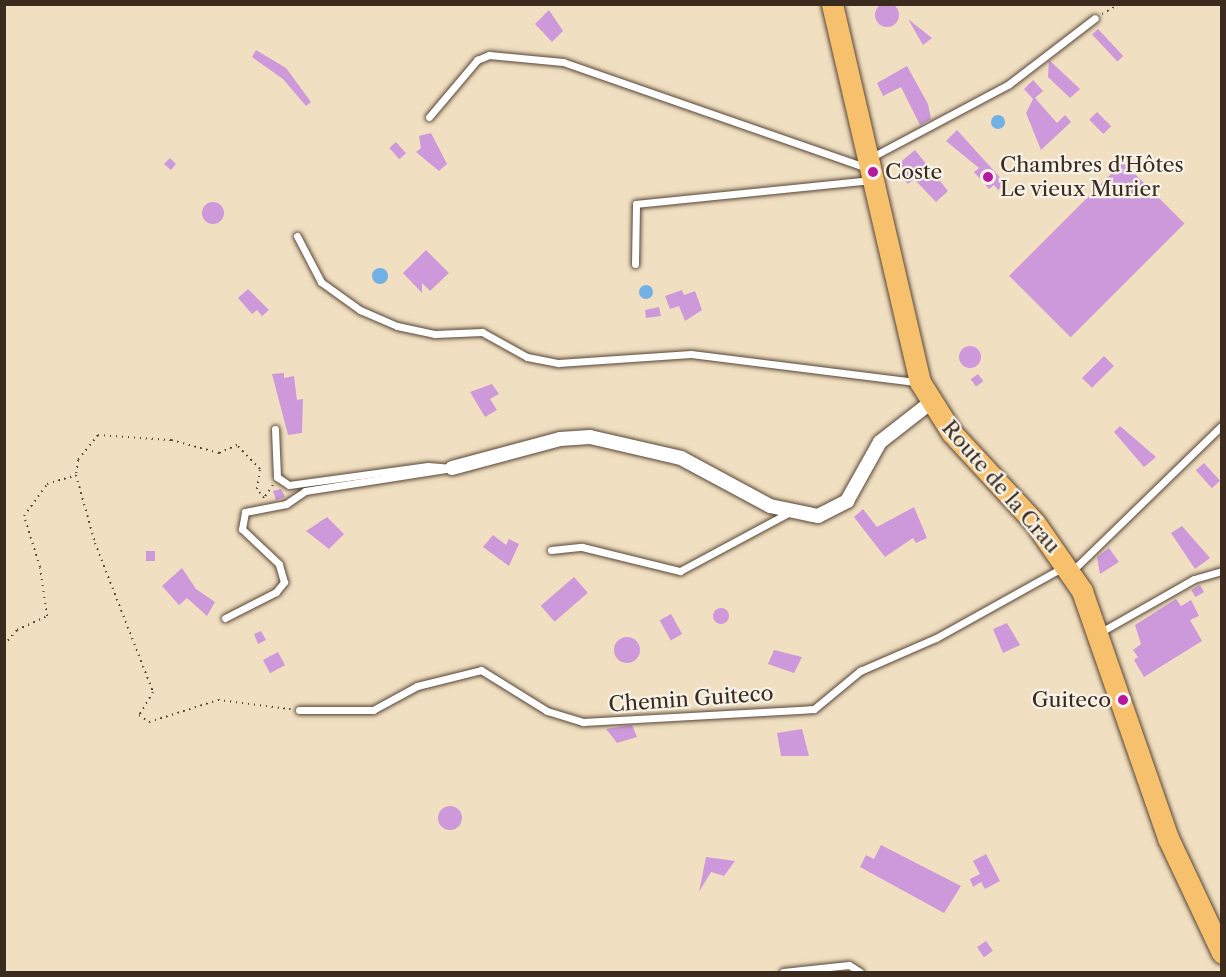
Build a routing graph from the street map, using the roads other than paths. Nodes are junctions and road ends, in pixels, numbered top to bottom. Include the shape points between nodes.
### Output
1 (832, 4) edge
2 (1095, 18) road end
3 (429, 117) dead end
4 (872, 169) junction
5 (297, 236) dead end
6 (635, 264) dead end
7 (920, 382) junction
8 (930, 403) junction
9 (1221, 426) edge
10 (275, 429) dead end
11 (452, 468) junction
12 (788, 513) junction
13 (551, 550) dead end
14 (1069, 568) junction
15 (1221, 571) edge
16 (225, 618) dead end
17 (1099, 633) junction
18 (299, 710) road end
19 (1221, 953) edge
20 (783, 972) edge
21 (860, 972) edge

1 - 4 main road, Route de la Crau
2 - 4 lane via 1009,84
3 - 4 lane via 477,60 489,55 563,62 731,125 806,146 858,169
4 - 6 lane via 636,204
4 - 7 main road, Route de la Crau
5 - 7 lane via 321,282 360,310 397,326 435,334 482,332 527,357 558,363 691,354
7 - 8 main road, Route de la Crau
8 - 12 street via 879,442 840,507 818,516
8 - 14 main road, Route de la Crau
9 - 14 lane, Chemin Guiteco
10 - 11 lane via 278,478 293,485 419,466
11 - 12 street via 560,439 590,437 681,458
11 - 16 lane via 305,491 286,504 245,512 242,529 279,564 284,582 276,592
12 - 13 lane via 680,571 582,547
14 - 17 main road, Route de la Crau
14 - 18 lane, Chemin Guiteco via 936,638 860,671 814,709 583,722 547,711 480,670 417,686 373,710
15 - 17 lane via 1194,579
17 - 19 main road, Route de la Crau via 1168,838
20 - 21 lane via 849,965

